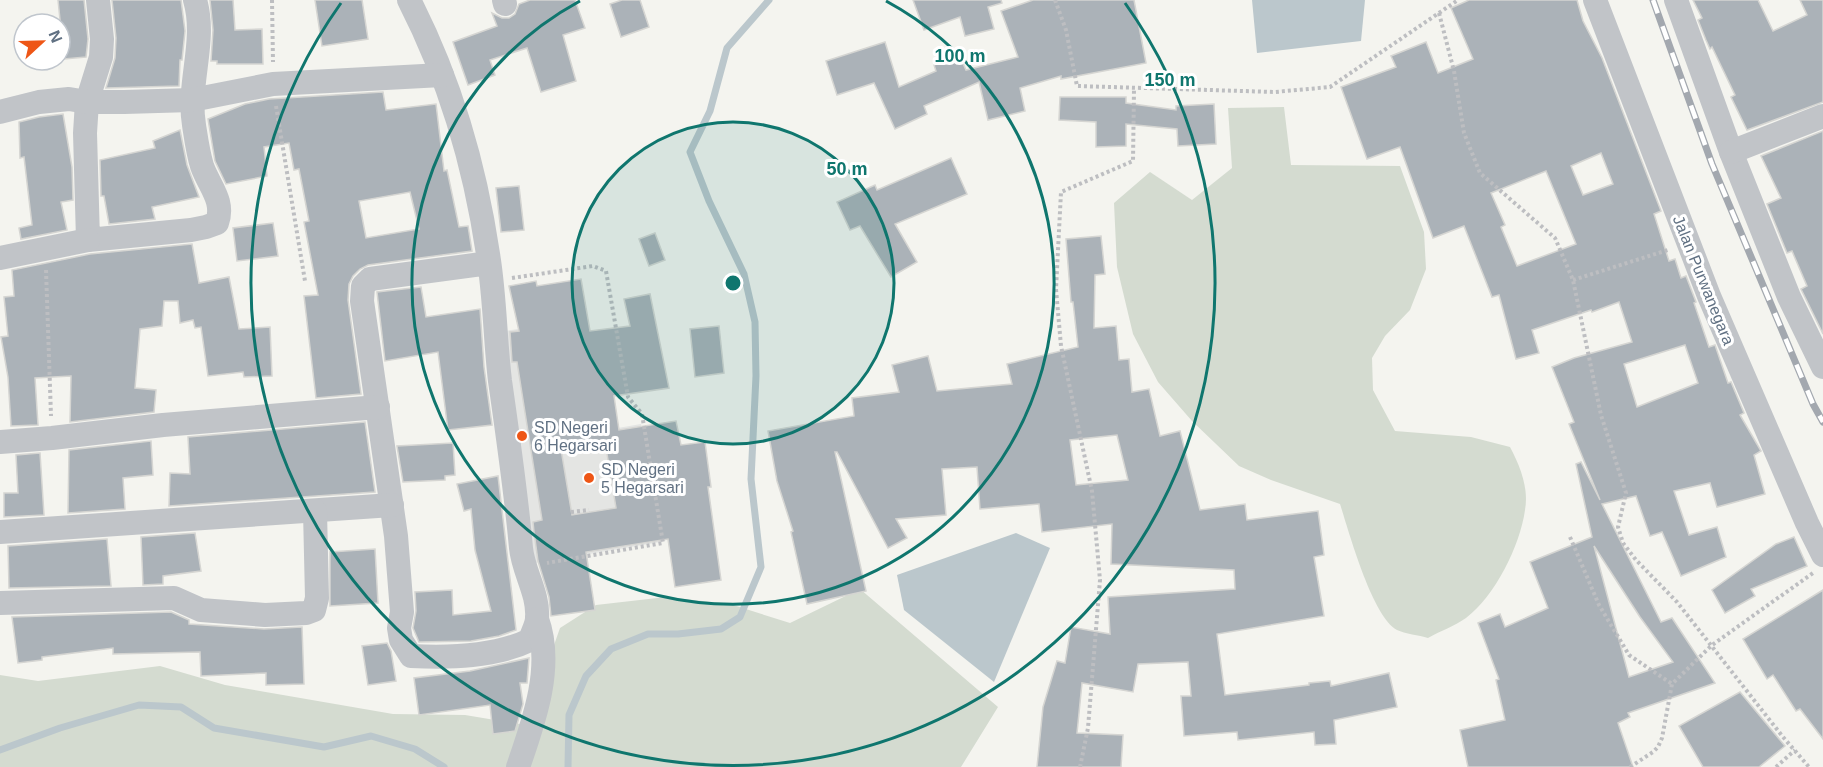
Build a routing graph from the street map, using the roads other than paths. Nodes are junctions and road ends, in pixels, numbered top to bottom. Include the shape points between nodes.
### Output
1 (98, 0) edge
2 (195, 0) edge
3 (409, 0) edge
4 (1595, 0) edge
5 (1676, 0) edge
6 (442, 75) junction
7 (192, 100) junction
8 (87, 102) junction
9 (0, 112) edge
10 (1823, 116) edge
11 (1731, 152) junction
12 (88, 240) junction
13 (0, 258) edge
14 (490, 272) junction
15 (1822, 364) edge
16 (378, 407) junction
17 (0, 442) edge
18 (392, 505) junction
19 (315, 511) junction
20 (0, 532) edge
21 (1818, 564) edge
22 (0, 603) edge
23 (537, 619) junction
24 (518, 767) edge

1 - 8 street via 101,57
2 - 7 street via 199,32
3 - 6 street
4 - 21 street, Jalan Purwanegara via 1708,296 1802,512
5 - 11 street
6 - 7 street via 273,84
6 - 14 street via 466,147
7 - 8 street
7 - 12 street via 203,167 219,204 216,223 191,230
8 - 9 street via 39,102
8 - 12 street
10 - 11 street
11 - 15 street via 1789,297
12 - 13 street
14 - 16 street via 370,279 363,286
14 - 23 street via 521,552
16 - 17 street
16 - 18 street
18 - 19 street
18 - 23 street via 402,612 399,628 411,656 513,648 530,640
19 - 20 street
19 - 22 street via 316,598 314,610 306,613 265,615 201,610 174,598
23 - 24 street via 544,647 539,695

